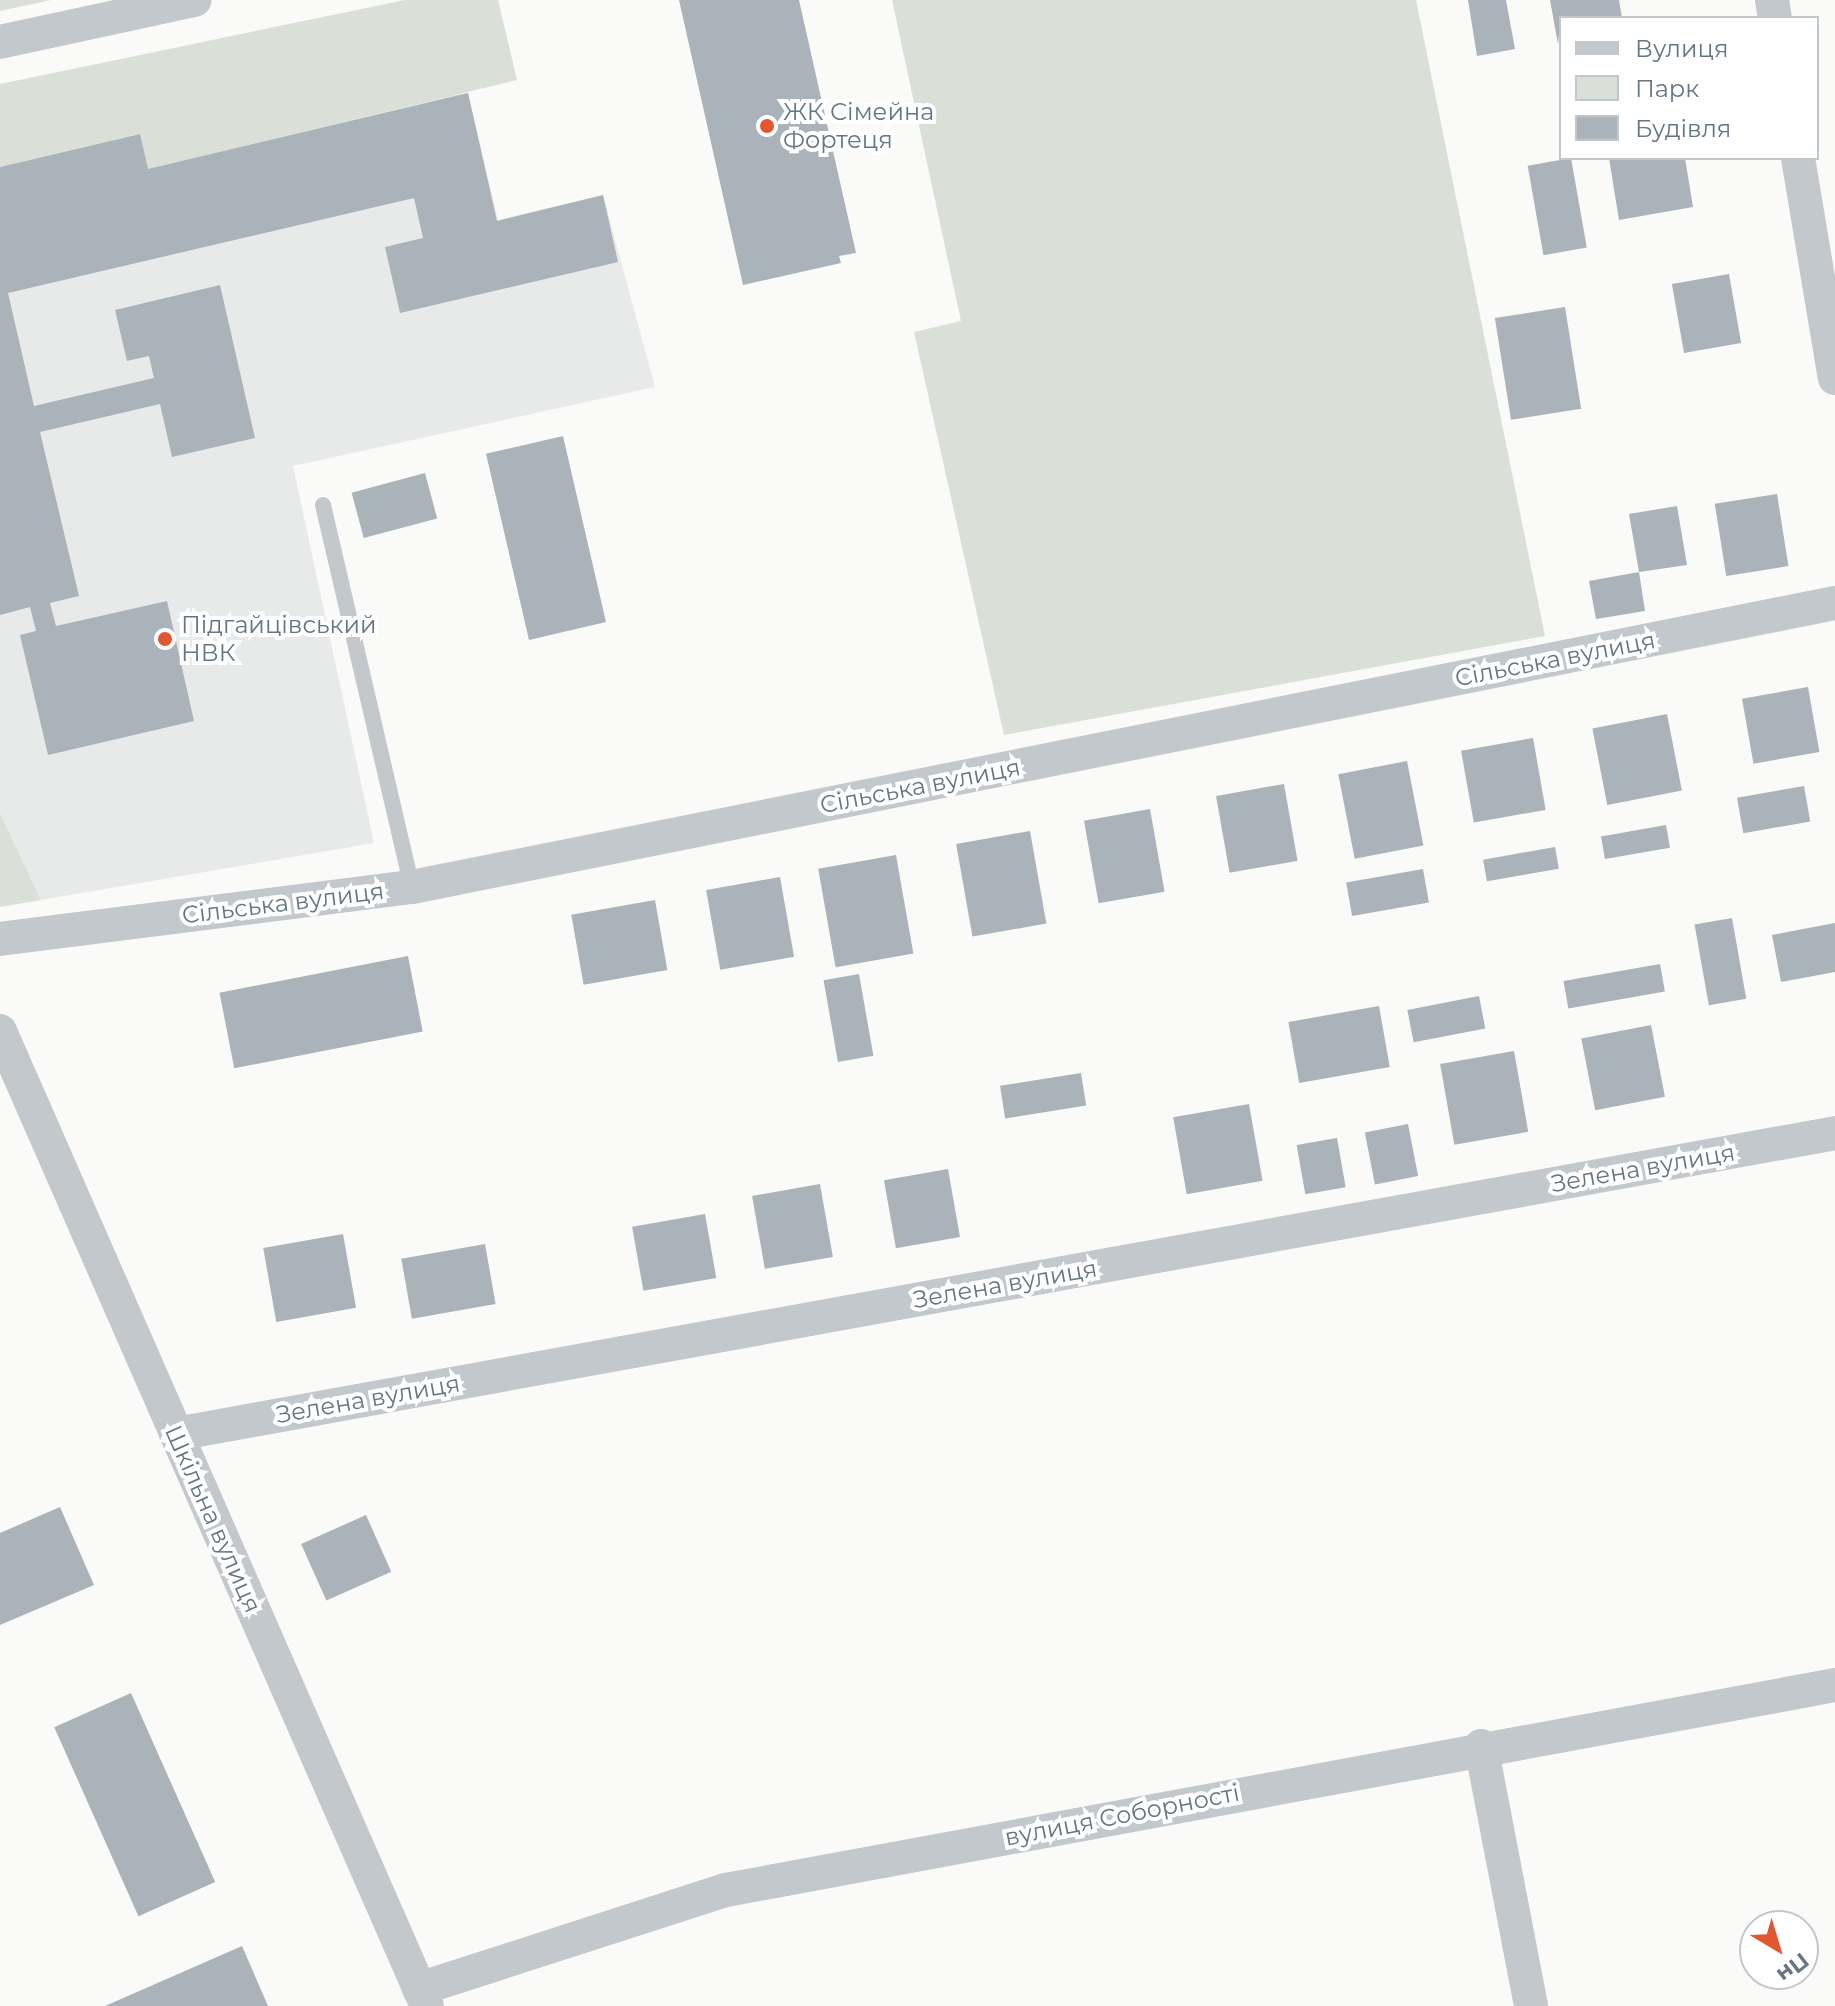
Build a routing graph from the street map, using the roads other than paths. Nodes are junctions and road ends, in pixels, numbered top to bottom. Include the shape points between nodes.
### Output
1 (195, 0) edge
2 (0, 42) edge
3 (1798, 160) edge
4 (1835, 378) edge
5 (323, 505) dead end
6 (1835, 603) edge
7 (412, 887) junction
8 (0, 939) edge
9 (0, 1031) edge
10 (1835, 1133) edge
11 (176, 1434) junction
12 (1835, 1685) edge
13 (1481, 1746) junction
14 (423, 1997) edge
15 (1531, 2006) edge

1 - 2 street
3 - 4 street
5 - 7 lane
6 - 7 street, Сільська вулиця
7 - 8 street, Сільська вулиця
9 - 11 street, Шкільна вулиця
10 - 11 street, Зелена вулиця
11 - 14 street, Шкільна вулиця
12 - 13 street, вулиця Соборності
13 - 14 street, вулиця Соборності via 726,1890
13 - 15 street

